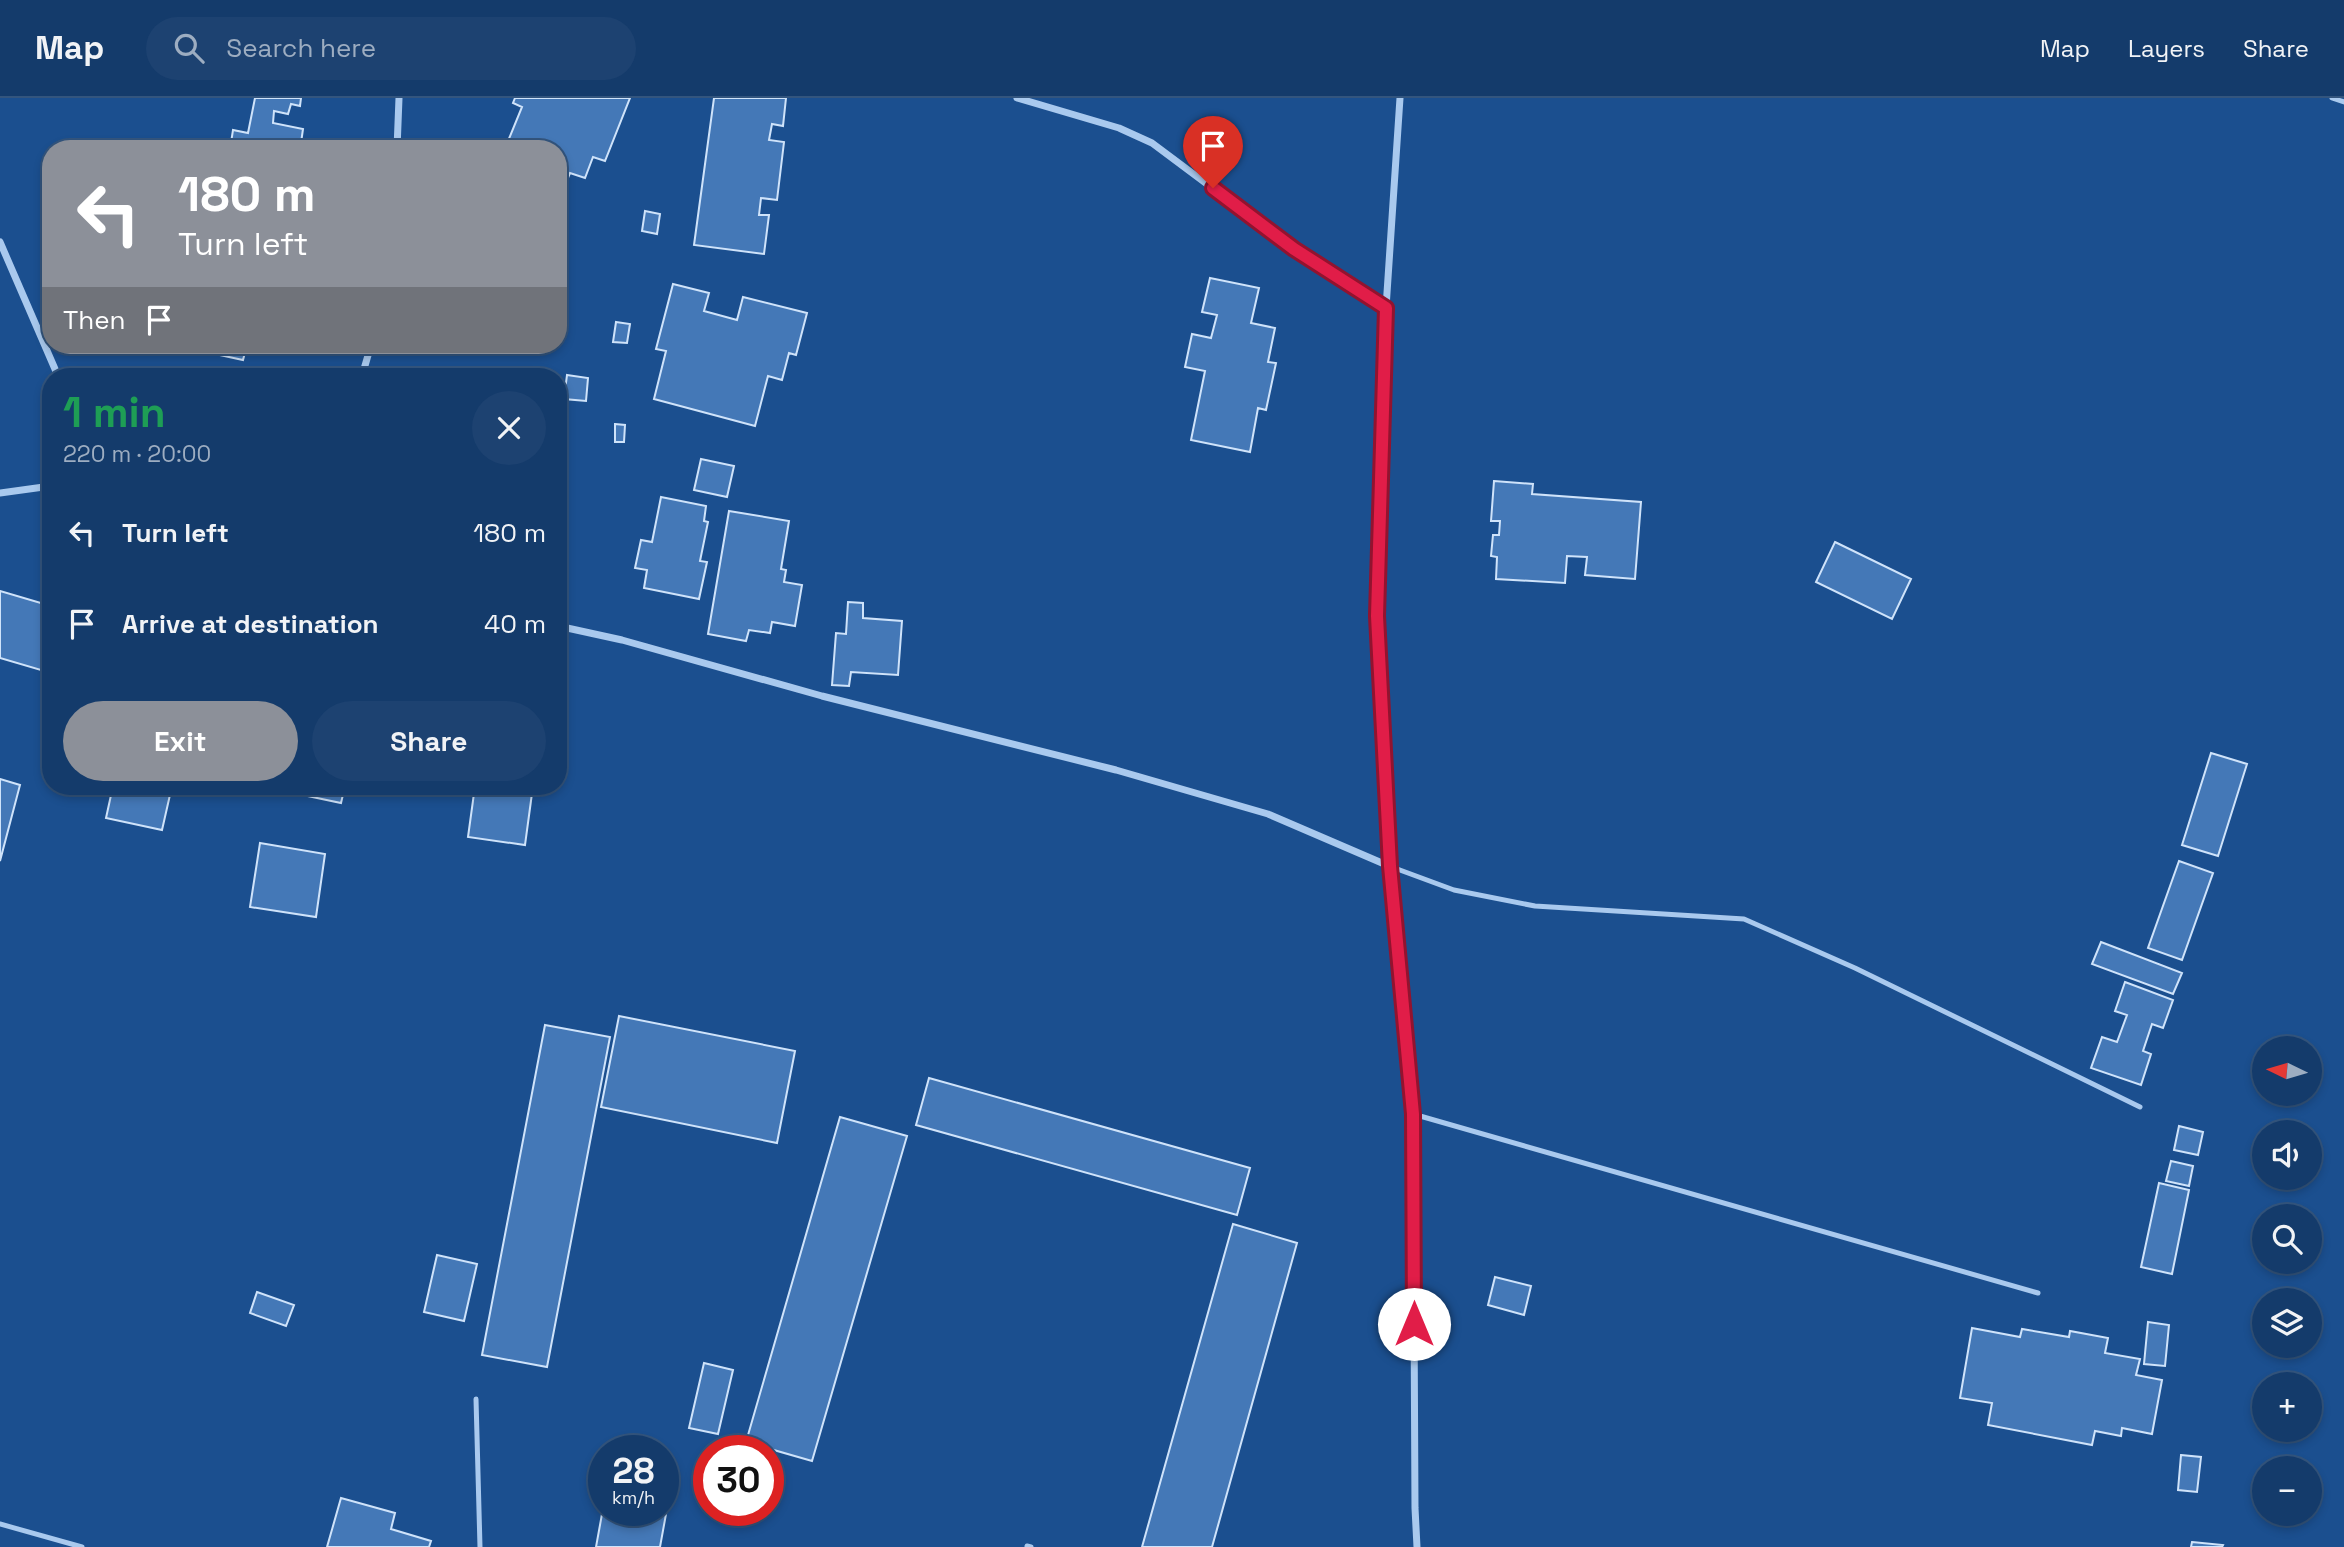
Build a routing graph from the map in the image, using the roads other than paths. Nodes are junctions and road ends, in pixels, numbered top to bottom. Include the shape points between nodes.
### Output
1 (399, 98) edge
2 (1017, 98) edge
3 (1400, 98) edge
4 (2332, 98) edge
5 (2344, 102) edge
6 (397, 140) edge
7 (0, 243) edge
8 (1386, 308) junction
9 (42, 339) edge
10 (42, 487) edge
11 (0, 493) edge
12 (567, 628) edge
13 (1390, 866) junction
14 (2140, 1107) dead end
15 (1413, 1114) junction
16 (2038, 1293) dead end
17 (476, 1399) dead end
18 (0, 1524) edge
19 (82, 1547) edge
20 (480, 1547) edge
21 (1417, 1547) edge

1 - 6 street
2 - 8 street via 1119,128 1152,144 1294,249
3 - 8 street
4 - 5 lane
7 - 9 street
8 - 13 street via 1377,616
10 - 11 street
12 - 13 street via 1268,814
13 - 14 lane via 1454,890 1535,906 1744,919
13 - 15 street
15 - 16 lane
15 - 21 street
17 - 20 lane
18 - 19 lane

